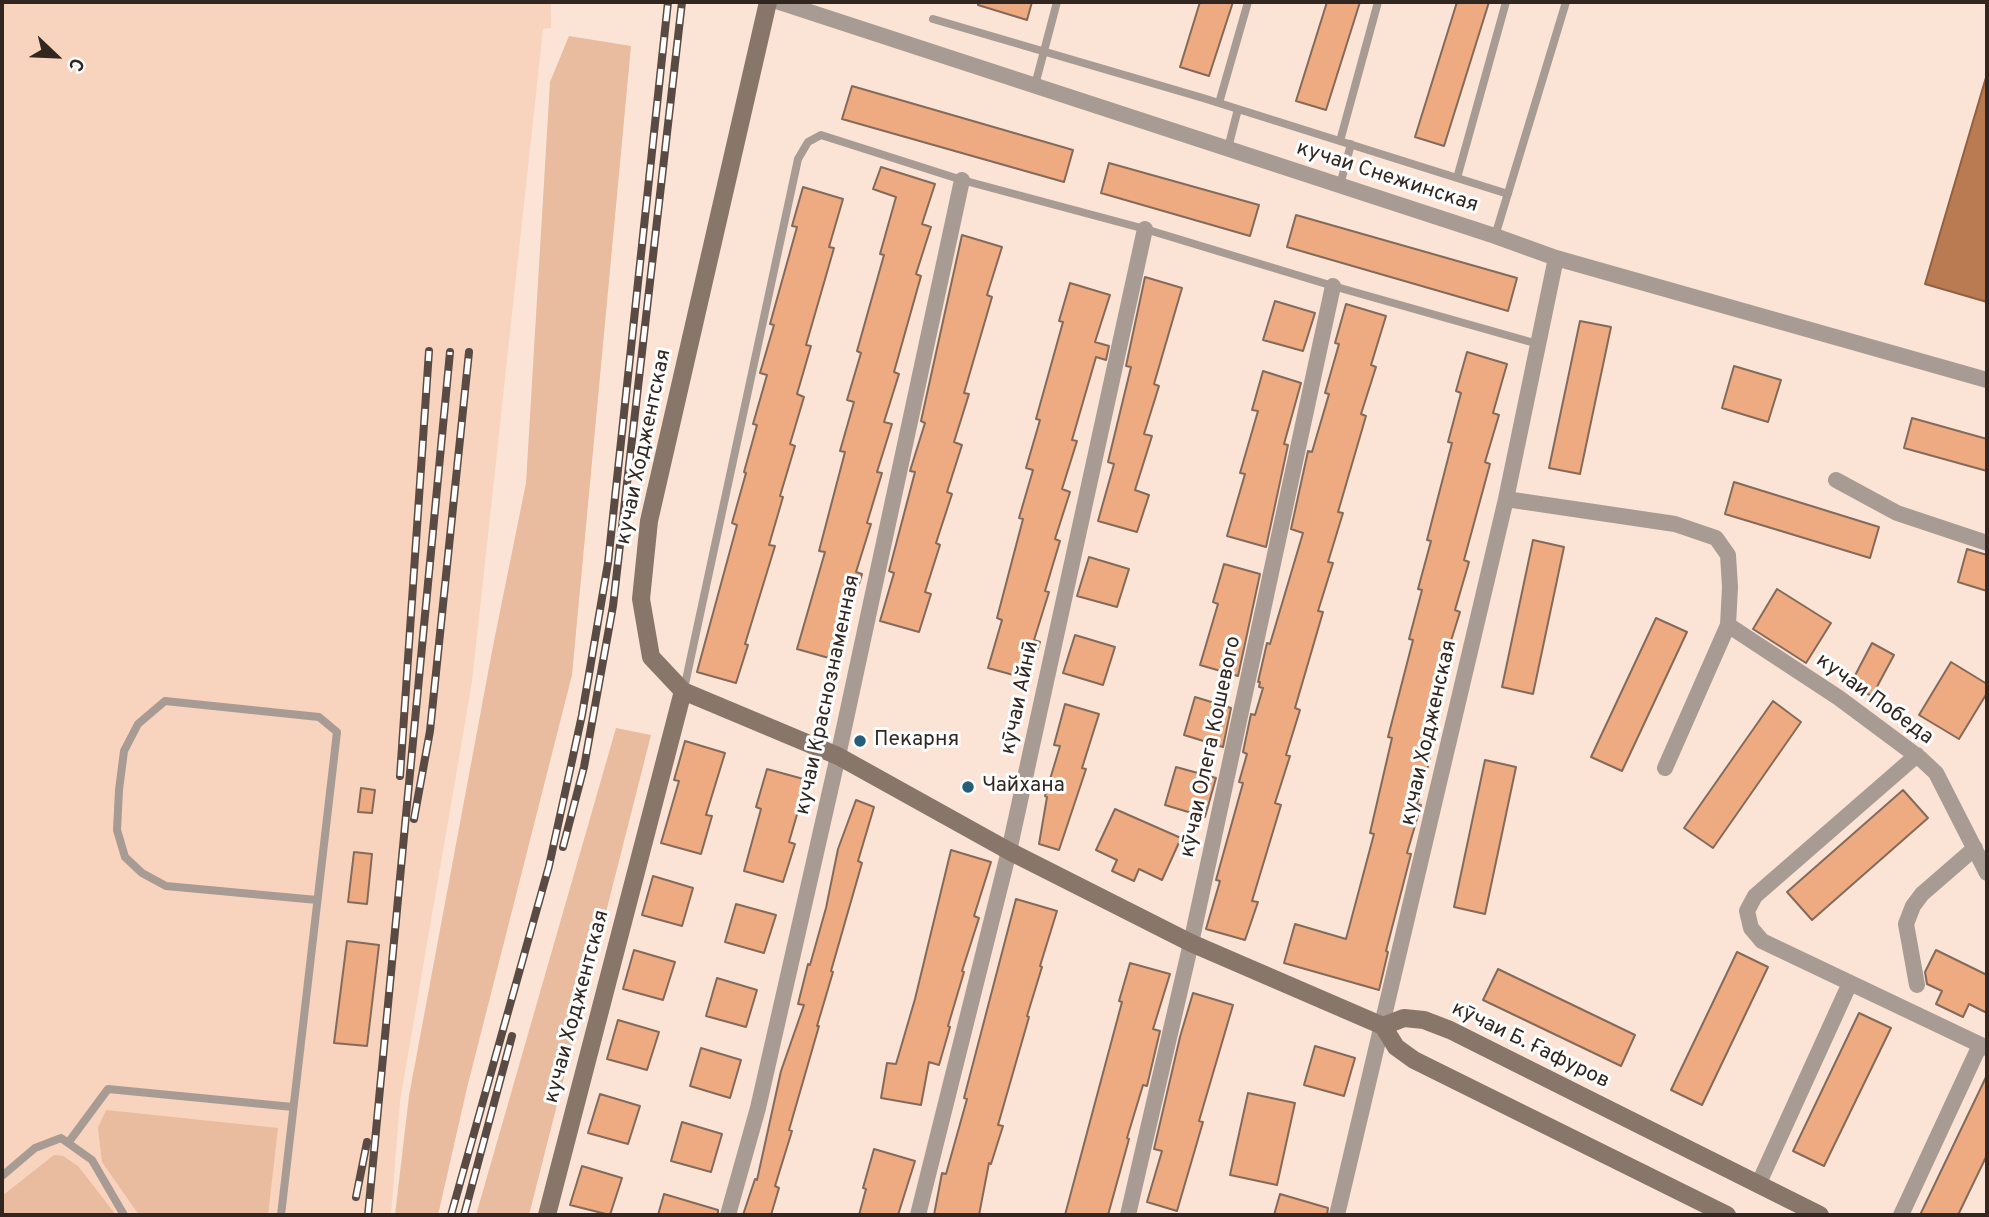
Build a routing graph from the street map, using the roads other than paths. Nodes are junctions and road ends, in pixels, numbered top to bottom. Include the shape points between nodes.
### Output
1 (768, 2) edge
2 (779, 2) edge
3 (1057, 2) edge
4 (1248, 2) edge
5 (1378, 2) edge
6 (1506, 2) edge
7 (1566, 2) edge
8 (933, 19) dead end
9 (1043, 50) junction
10 (1035, 85) junction
11 (1219, 103) junction
12 (1238, 109) junction
13 (1340, 141) junction
14 (1351, 144) junction
15 (1228, 148) junction
16 (1457, 178) junction
17 (962, 180) junction
18 (1340, 185) junction
19 (1508, 194) junction
20 (1145, 229) junction
21 (1495, 236) junction
22 (1556, 258) junction
23 (1333, 286) junction
24 (1538, 344) junction
25 (1987, 380) edge
26 (1836, 480) dead end
27 (1506, 499) junction
28 (1987, 544) edge
29 (1728, 625) junction
30 (683, 691) junction
31 (1917, 755) junction
32 (838, 756) junction
33 (1665, 768) dead end
34 (1975, 848) junction
35 (1009, 851) junction
36 (1987, 873) edge
37 (317, 900) junction
38 (1191, 943) junction
39 (1850, 983) junction
40 (1917, 985) dead end
41 (1383, 1026) junction
42 (1984, 1047) edge
43 (293, 1107) junction
44 (68, 1143) junction
45 (2, 1176) edge
46 (1758, 1185) junction
47 (124, 1215) edge
48 (281, 1215) edge
49 (547, 1215) edge
50 (728, 1215) edge
51 (918, 1215) edge
52 (1128, 1215) edge
53 (1337, 1215) edge
54 (1727, 1215) edge
55 (1820, 1215) edge
56 (1901, 1215) edge

1 - 30 main road, кучаи Ходжентская via 649,521 640,599 651,657
2 - 10 street, кучаи Снежинская via 823,12
3 - 9 lane
4 - 11 lane
5 - 13 lane
6 - 16 lane
7 - 19 lane
8 - 9 lane
9 - 10 lane
9 - 11 lane
10 - 15 street, кучаи Снежинская
11 - 12 lane
12 - 13 lane
12 - 15 lane
13 - 14 lane
14 - 16 lane
14 - 18 lane
15 - 18 street, кучаи Снежинская
16 - 19 lane
17 - 20 lane
17 - 30 lane via 821,135 808,142 798,159
17 - 32 street, кучаи Краснознаменная
18 - 21 street, кучаи Снежинская
19 - 21 lane
20 - 23 lane
20 - 35 street, кӯчаи Айнӣ
21 - 22 street, кучаи Снежинская
22 - 24 street, кучаи Ходженская
22 - 25 street, кучаи Снежинская
23 - 24 lane
23 - 38 street, кӯчаи Олега Кошевого
24 - 27 street, кучаи Ходженская
26 - 28 street via 1896,513
27 - 29 street via 1675,524 1716,537 1728,555
27 - 41 street, кучаи Ходженская
29 - 31 street, кучаи Победа
29 - 33 street
30 - 32 main road
30 - 49 main road, кучаи Ходжентская
31 - 34 street, кучаи Победа via 1936,774
31 - 39 street via 1755,896 1747,911 1751,928 1762,941
32 - 35 main road
32 - 50 street, кучаи Краснознаменная via 758,1108
34 - 36 street, кучаи Победа
34 - 40 street via 1913,906 1906,924
35 - 38 main road
35 - 51 street, кӯчаи Айнӣ
37 - 37 lane via 337,732 319,717 165,701 138,724 124,751 119,790 117,830 125,857 166,886
37 - 43 lane
38 - 41 main road
38 - 52 street, кӯчаи Олега Кошевого
39 - 42 street
39 - 46 street
41 - 46 main road, кӯчаи Б. Ғафуров via 1404,1018 1450,1030
41 - 53 street, кучаи Ходженская
41 - 54 main road via 1396,1048 1413,1060
42 - 56 street
43 - 44 lane via 108,1089
43 - 48 lane
44 - 45 lane via 61,1138 35,1148
44 - 47 lane via 92,1160
46 - 55 main road, кӯчаи Б. Ғафуров

